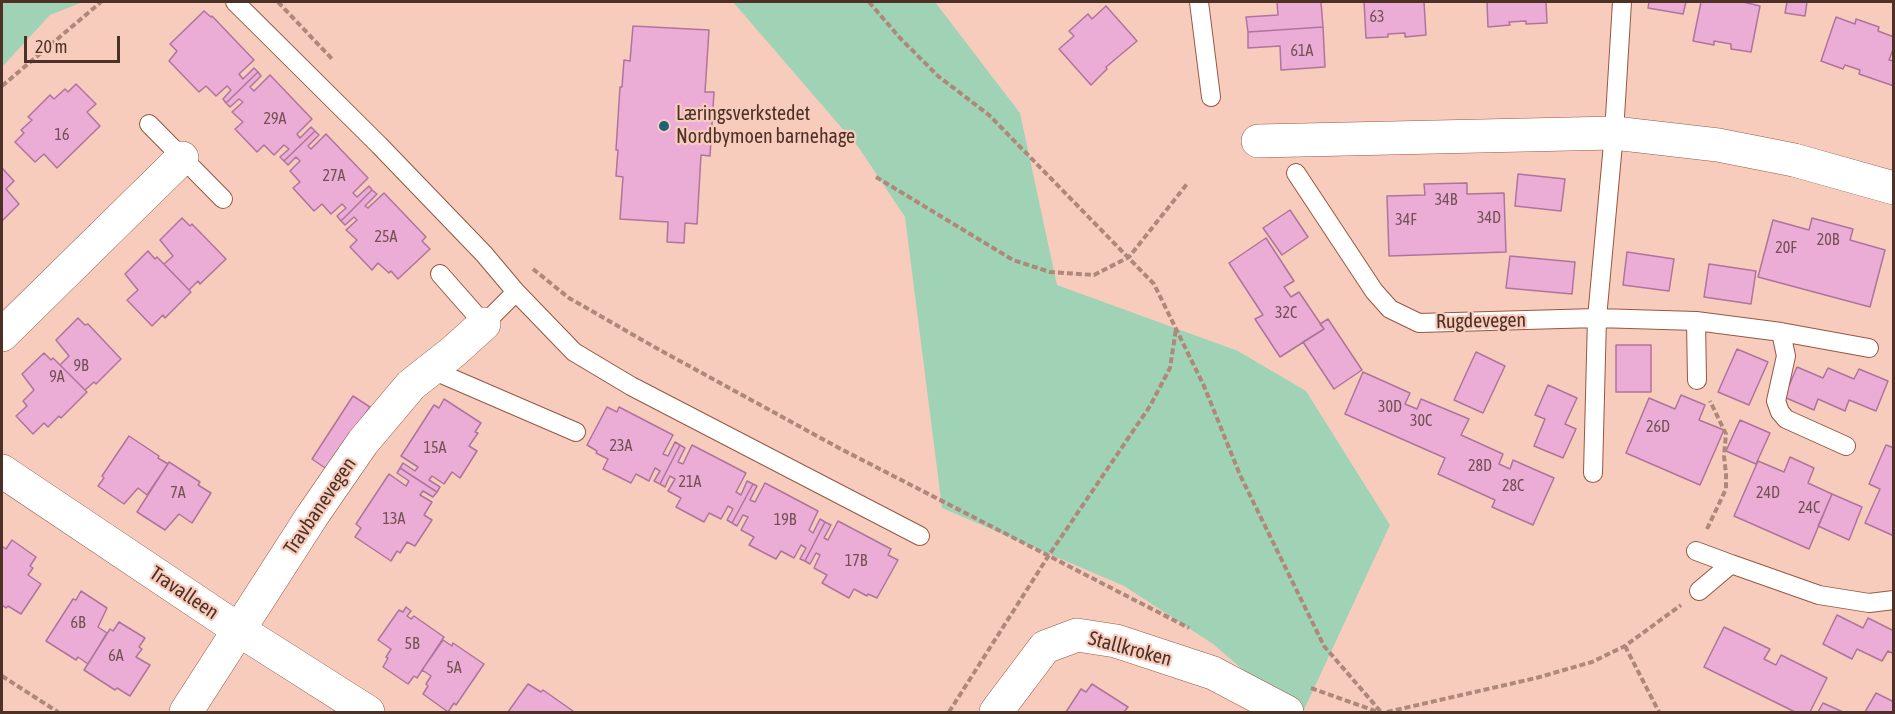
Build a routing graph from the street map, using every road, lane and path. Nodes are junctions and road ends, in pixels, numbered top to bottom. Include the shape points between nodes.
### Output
1 (101, 2) edge
2 (236, 2) edge
3 (278, 2) edge
4 (869, 2) edge
5 (1199, 2) edge
6 (1622, 2) edge
7 (336, 62) dead end
8 (2, 86) edge
9 (1211, 97) dead end
10 (149, 124) dead end
11 (1614, 133) junction
12 (1258, 141) dead end
13 (182, 158) junction
14 (1296, 173) dead end
15 (876, 177) dead end
16 (1187, 184) dead end
17 (1893, 188) edge
18 (223, 199) dead end
19 (1128, 256) junction
20 (526, 262) dead end
21 (440, 274) dead end
22 (516, 292) junction
23 (1597, 318) junction
24 (1696, 321) junction
25 (484, 324) junction
26 (1176, 328) junction
27 (1781, 332) junction
28 (2, 335) edge
29 (1869, 348) dead end
30 (430, 369) junction
31 (1697, 380) joint
32 (576, 432) dead end
33 (1846, 446) dead end
34 (2, 471) edge
35 (1593, 473) dead end
36 (920, 536) dead end
37 (1696, 551) joint
38 (1049, 555) junction
39 (1731, 564) junction
40 (1699, 591) joint
41 (1893, 600) edge
42 (239, 630) junction
43 (1193, 630) dead end
44 (1625, 646) junction
45 (2, 676) edge
46 (1304, 685) dead end
47 (58, 712) edge
48 (186, 712) edge
49 (368, 712) edge
50 (949, 712) edge
51 (996, 712) edge
52 (1287, 712) edge
53 (1379, 712) edge
54 (1387, 712) edge
55 (1659, 712) edge

1 - 8 path
2 - 22 lane via 380,145
3 - 7 path
4 - 19 path via 907,46 989,115
5 - 9 lane
6 - 11 lane
10 - 13 lane
11 - 12 street
11 - 17 street via 1729,147 1794,160
11 - 23 lane
13 - 18 lane
13 - 28 street
14 - 23 lane, Rugdevegen via 1374,291 1390,309 1419,323
15 - 19 path via 1013,260 1050,272 1094,275
16 - 19 path
19 - 26 path via 1154,284
20 - 38 path via 569,298 658,349 839,448
21 - 25 lane
22 - 25 lane
22 - 36 lane via 574,352 631,386
23 - 24 lane, Rugdevegen
23 - 35 lane
24 - 27 lane, Rugdevegen
24 - 31 lane
25 - 30 street, Travbanevegen
26 - 38 path via 1170,368 1150,406
26 - 53 path via 1240,475 1324,646
27 - 29 lane, Rugdevegen
27 - 33 lane via 1786,357 1776,401 1780,412 1786,419
30 - 32 lane
30 - 42 street, Travbanevegen via 411,385 363,442
31 - 37 path via 1726,434 1726,489
34 - 42 street, Travalleen
37 - 39 lane
38 - 43 path
38 - 50 path
39 - 40 lane
39 - 41 lane via 1819,596 1869,603
40 - 44 path
42 - 48 street, Travbanevegen
42 - 49 street, Travalleen
44 - 54 path via 1592,662 1536,678
44 - 55 path
45 - 47 path
46 - 53 path
51 - 52 street, Stallkroken via 1045,647 1077,635 1116,641 1213,673

